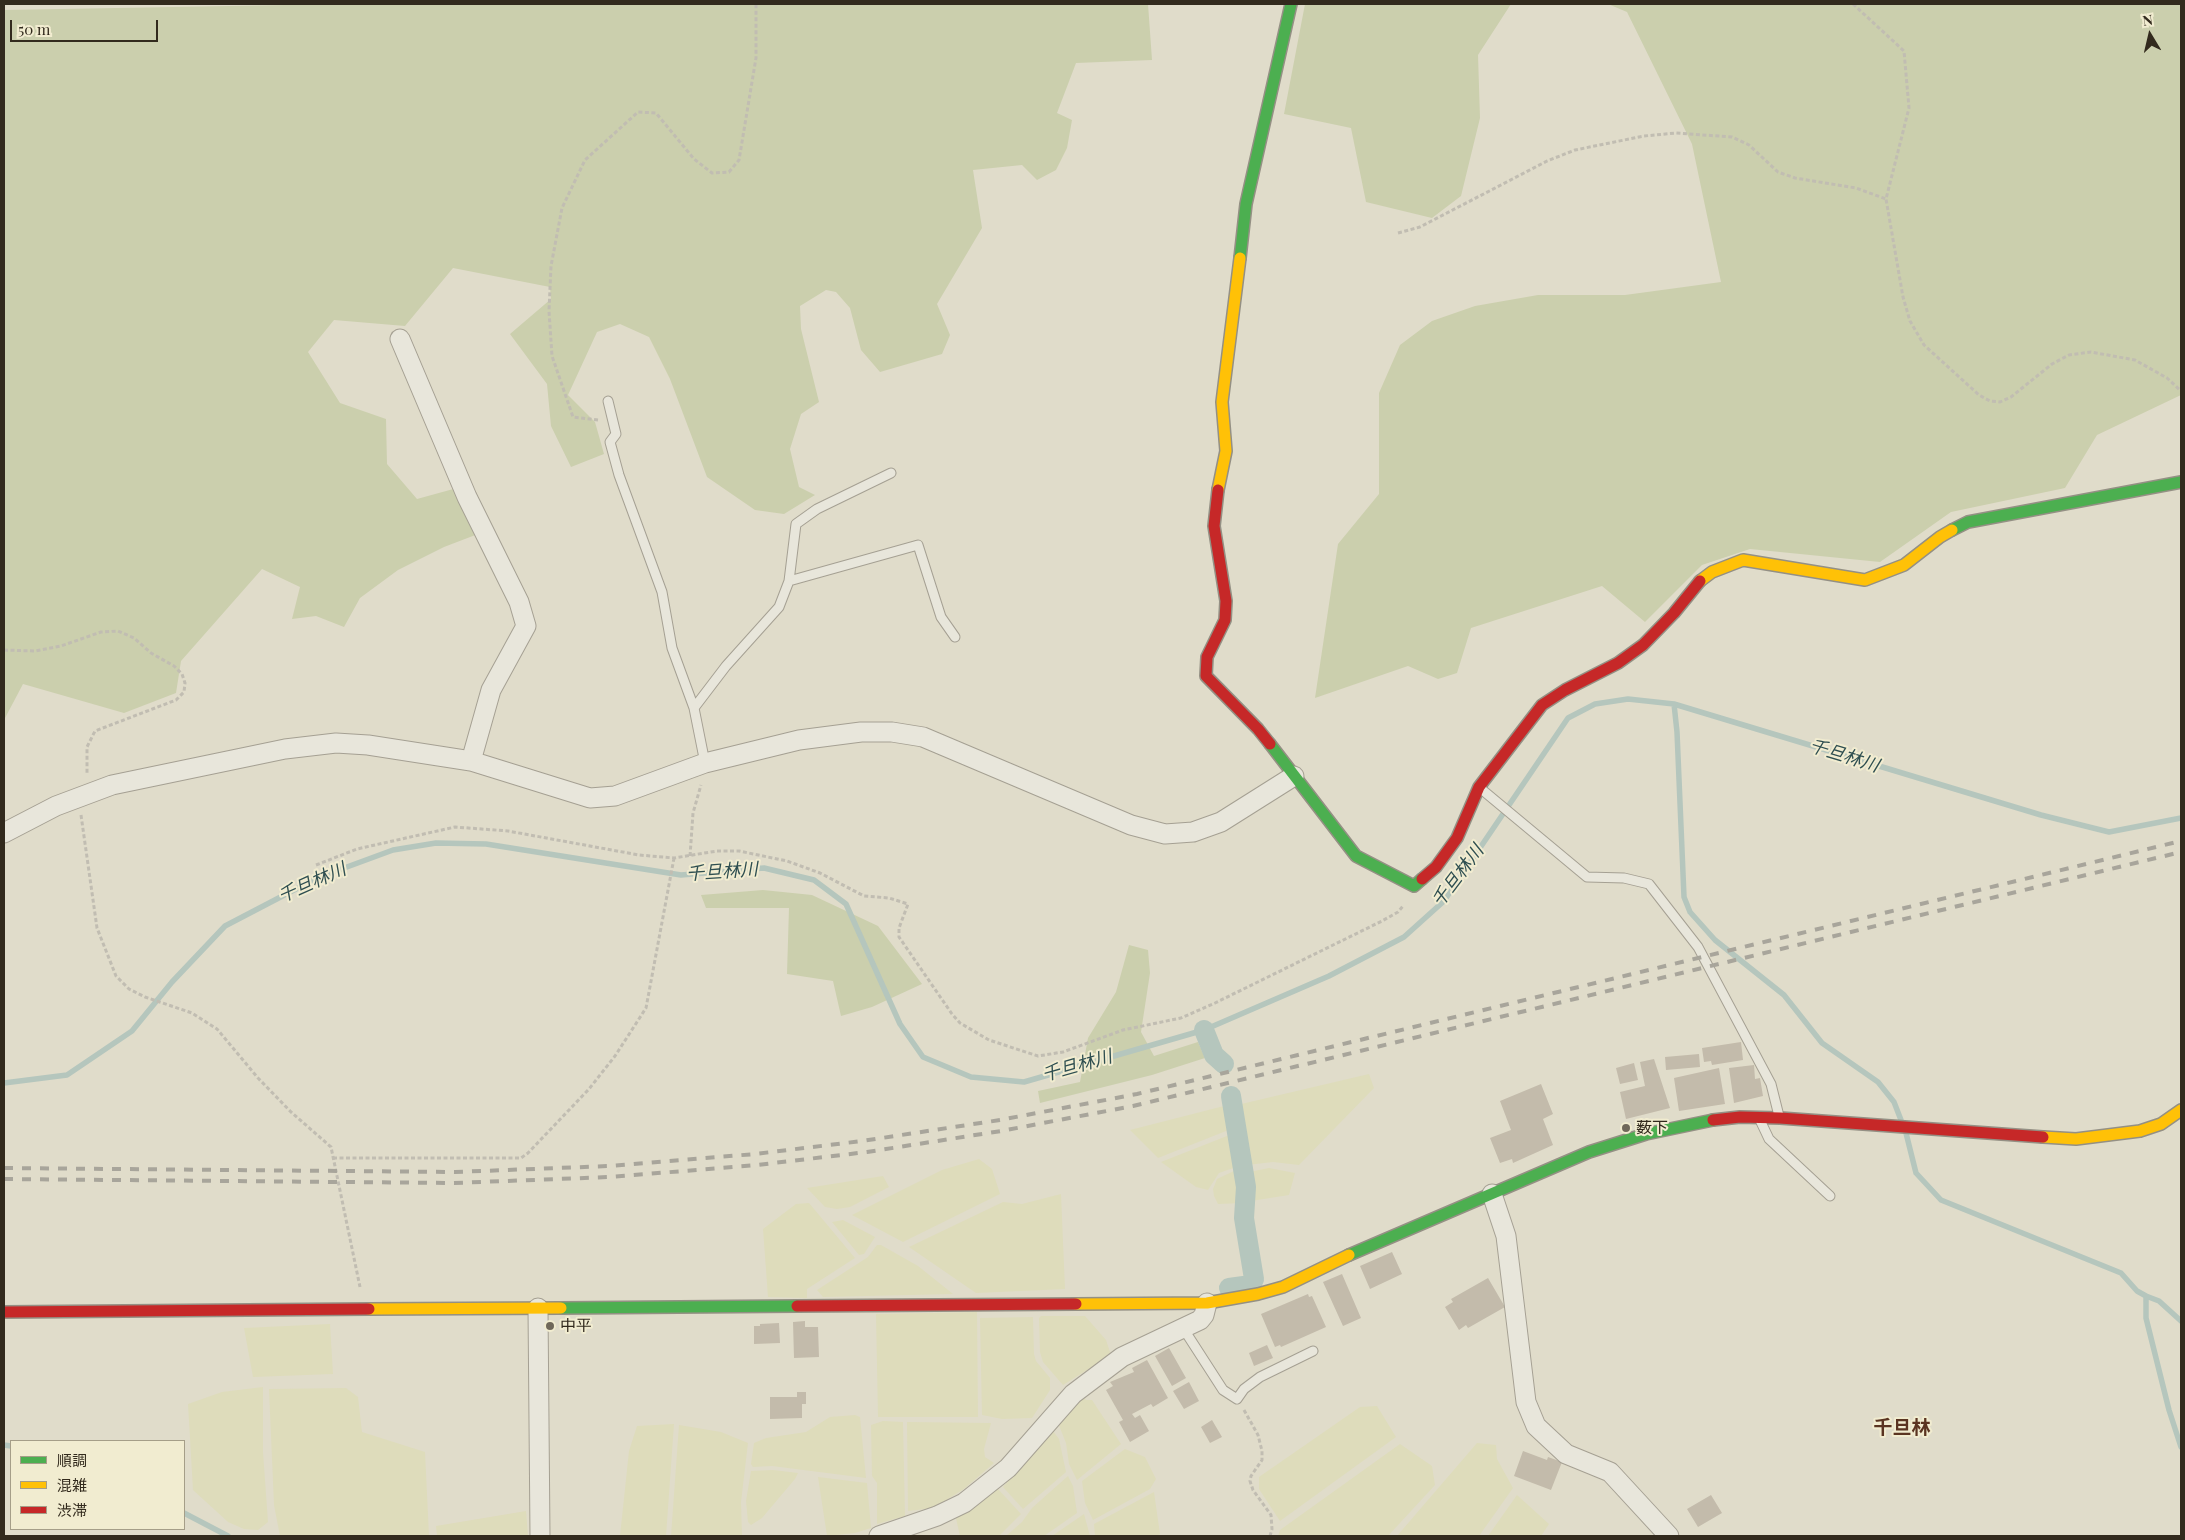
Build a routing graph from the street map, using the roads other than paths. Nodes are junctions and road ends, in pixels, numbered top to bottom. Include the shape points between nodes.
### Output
1 (1291, 4) edge
2 (400, 339) dead end
3 (608, 401) dead end
4 (892, 473) dead end
5 (2181, 482) edge
6 (789, 581) junction
7 (954, 637) dead end
8 (694, 708) junction
9 (471, 761) junction
10 (705, 763) junction
11 (1294, 776) junction
12 (1479, 787) junction
13 (4, 833) edge
14 (2181, 1110) edge
15 (1759, 1118) junction
16 (1780, 1118) junction
17 (1492, 1194) junction
18 (1830, 1196) dead end
19 (1206, 1303) junction
20 (538, 1308) junction
21 (4, 1312) edge
22 (1183, 1328) junction
23 (1313, 1351) dead end
24 (540, 1536) edge
25 (879, 1536) edge
26 (1669, 1536) edge

1 - 11 street via 1246,204 1222,402 1226,451 1215,504 1214,526 1226,601 1225,620 1207,657 1206,676 1258,729
2 - 9 street via 467,497 519,602 526,626 491,690
3 - 8 lane via 616,434 610,442 619,475 662,592 672,648
4 - 6 lane via 817,509 796,524
5 - 12 street via 1968,522 1940,537 1904,565 1866,580 1743,560 1712,572 1695,584 1674,613 1643,645 1618,663 1542,705
6 - 7 lane via 918,545 941,617
6 - 8 lane via 779,607 726,666
8 - 10 lane
9 - 10 street via 590,798 615,796
9 - 13 street via 336,743 266,753 112,785 56,806
10 - 11 street via 799,740 861,732 892,732 923,737 1131,825 1165,834 1193,832 1221,822
11 - 12 street via 1356,856 1414,886 1436,867 1457,838
12 - 16 lane via 1587,877 1624,878 1649,884 1698,947 1771,1084
14 - 16 street via 2161,1124 2140,1131 2076,1138
15 - 16 street
15 - 17 street via 1717,1120 1646,1134 1589,1152
15 - 18 lane via 1768,1139
17 - 19 street via 1371,1244 1283,1287
17 - 26 street via 1506,1236 1526,1402 1536,1426 1566,1454 1610,1472
19 - 20 street
19 - 22 street via 1200,1320
20 - 21 street
20 - 24 street
22 - 23 lane via 1223,1390 1237,1399 1260,1377
22 - 25 street via 1122,1357 1073,1394 1008,1468 964,1503

